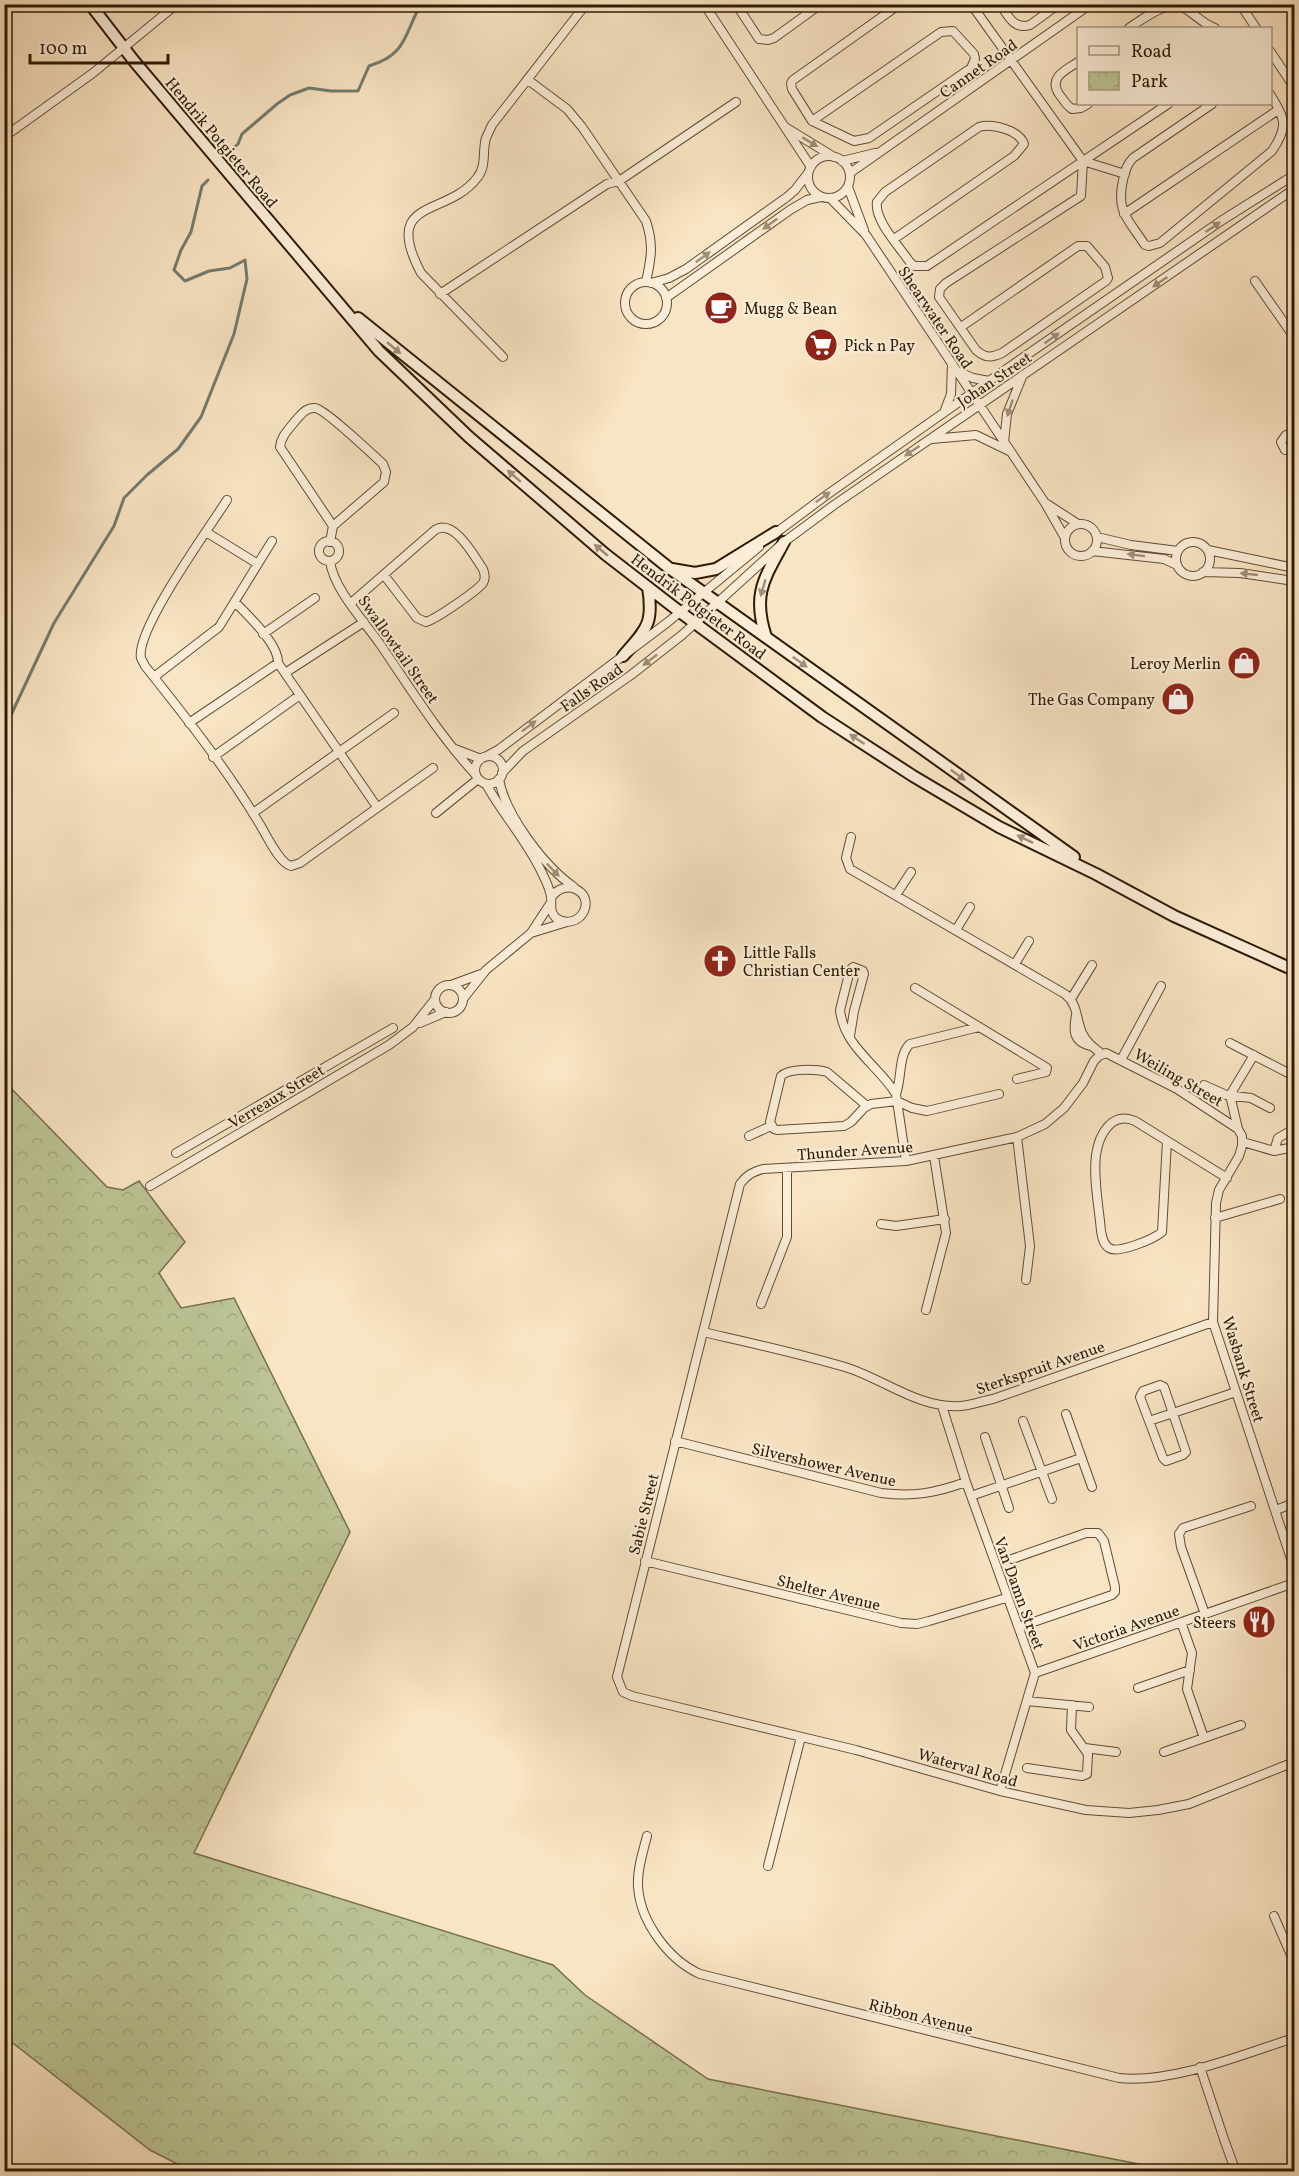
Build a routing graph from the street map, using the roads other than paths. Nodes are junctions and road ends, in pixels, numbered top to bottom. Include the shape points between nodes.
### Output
1 (90, 4) edge
2 (177, 4) edge
3 (586, 4) edge
4 (704, 4) edge
5 (821, 4) edge
6 (900, 4) edge
7 (971, 4) edge
8 (1000, 4) edge
9 (1059, 4) edge
10 (1091, 4) edge
11 (1240, 4) edge
12 (738, 6) edge
13 (1131, 27) edge
14 (1208, 27) edge
15 (1255, 27) edge
16 (123, 48) junction
17 (1272, 53) edge
18 (1272, 53) edge
19 (1012, 61) junction
20 (1077, 63) edge
21 (528, 80) junction
22 (1294, 82) edge
23 (1294, 87) edge
24 (1272, 98) edge
25 (736, 102) dead end
26 (1086, 105) edge
27 (1167, 105) edge
28 (1211, 105) edge
29 (1278, 110) junction
30 (812, 121) junction
31 (784, 126) junction
32 (4, 137) edge
33 (879, 152) junction
34 (839, 159) junction
35 (1083, 161) junction
36 (810, 170) junction
37 (850, 173) junction
38 (1294, 173) edge
39 (1125, 174) junction
40 (619, 181) junction
41 (848, 187) junction
42 (1294, 189) edge
43 (821, 196) junction
44 (830, 198) junction
45 (1125, 214) junction
46 (866, 235) junction
47 (894, 239) junction
48 (1255, 281) dead end
49 (649, 283) junction
50 (440, 294) junction
51 (333, 297) junction
52 (666, 298) junction
53 (961, 327) junction
54 (1294, 337) edge
55 (503, 357) dead end
56 (954, 367) junction
57 (1023, 376) junction
58 (989, 381) junction
59 (971, 393) junction
60 (980, 405) junction
61 (945, 412) junction
62 (1294, 435) edge
63 (931, 439) junction
64 (1004, 442) junction
65 (1294, 450) edge
66 (1010, 452) junction
67 (227, 501) dead end
68 (1045, 503) junction
69 (1078, 525) junction
70 (333, 526) junction
71 (206, 532) junction
72 (776, 532) junction
73 (1097, 537) junction
74 (1065, 538) junction
75 (272, 541) dead end
76 (330, 542) junction
77 (784, 542) junction
78 (1208, 550) junction
79 (1092, 551) junction
80 (1178, 551) junction
81 (330, 561) junction
82 (258, 564) junction
83 (1177, 565) junction
84 (669, 568) junction
85 (1294, 568) edge
86 (1203, 572) junction
87 (384, 575) junction
88 (1294, 581) edge
89 (648, 587) junction
90 (705, 594) junction
91 (315, 598) dead end
92 (235, 602) junction
93 (351, 603) junction
94 (718, 603) junction
95 (680, 612) junction
96 (364, 622) junction
97 (696, 623) junction
98 (263, 633) junction
99 (766, 637) junction
100 (623, 656) junction
101 (278, 663) junction
102 (285, 673) junction
103 (154, 677) junction
104 (300, 695) junction
105 (553, 708) junction
106 (394, 713) dead end
107 (564, 722) junction
108 (189, 723) junction
109 (454, 748) junction
110 (339, 752) junction
111 (213, 757) junction
112 (483, 758) junction
113 (433, 768) dead end
114 (501, 776) junction
115 (477, 777) junction
116 (486, 784) junction
117 (377, 807) junction
118 (253, 813) junction
119 (436, 813) dead end
120 (851, 837) dead end
121 (911, 872) dead end
122 (1096, 874) junction
123 (575, 888) junction
124 (896, 895) junction
125 (550, 900) junction
126 (970, 907) dead end
127 (567, 922) junction
128 (956, 930) junction
129 (531, 933) junction
130 (1029, 941) dead end
131 (1015, 964) junction
132 (1092, 965) dead end
133 (486, 970) junction
134 (1294, 970) edge
135 (451, 985) junction
136 (1161, 986) dead end
137 (915, 988) dead end
138 (435, 999) junction
139 (463, 999) junction
140 (1071, 999) junction
141 (446, 1012) junction
142 (413, 1027) junction
143 (979, 1027) junction
144 (393, 1028) dead end
145 (850, 1036) junction
146 (1230, 1043) dead end
147 (1102, 1054) junction
148 (1254, 1055) junction
149 (1121, 1060) junction
150 (1294, 1076) edge
151 (1017, 1079) dead end
152 (1204, 1085) dead end
153 (999, 1094) dead end
154 (1230, 1095) junction
155 (896, 1097) junction
156 (867, 1106) junction
157 (1270, 1108) dead end
158 (771, 1126) junction
159 (1294, 1128) edge
160 (1238, 1129) junction
161 (749, 1136) dead end
162 (1017, 1137) junction
163 (1167, 1141) junction
164 (1242, 1142) junction
165 (1294, 1147) edge
166 (1274, 1151) junction
167 (176, 1153) dead end
168 (934, 1156) junction
169 (906, 1161) junction
170 (787, 1168) junction
171 (1227, 1178) junction
172 (150, 1186) dead end
173 (1281, 1199) dead end
174 (1215, 1218) junction
175 (945, 1219) junction
176 (881, 1224) dead end
177 (1026, 1280) dead end
178 (761, 1304) dead end
179 (926, 1310) dead end
180 (1213, 1322) junction
181 (703, 1332) junction
182 (1236, 1392) junction
183 (942, 1406) junction
184 (1173, 1413) junction
185 (1066, 1414) dead end
186 (1023, 1421) dead end
187 (1149, 1421) junction
188 (985, 1437) dead end
189 (675, 1441) junction
190 (1081, 1458) junction
191 (1042, 1472) junction
192 (966, 1482) junction
193 (1001, 1486) junction
194 (1092, 1487) dead end
195 (971, 1496) junction
196 (1052, 1499) dead end
197 (1294, 1503) edge
198 (1251, 1506) dead end
199 (1009, 1508) dead end
200 (1276, 1510) junction
201 (1012, 1559) dead end
202 (645, 1561) junction
203 (1294, 1568) edge
204 (1294, 1582) edge
205 (1006, 1598) junction
206 (1205, 1614) junction
207 (1181, 1622) junction
208 (1019, 1627) junction
209 (1190, 1670) junction
210 (1035, 1672) junction
211 (1138, 1688) dead end
212 (632, 1696) joint
213 (1027, 1701) junction
214 (1072, 1706) junction
215 (1089, 1707) dead end
216 (1241, 1725) dead end
217 (801, 1737) junction
218 (1204, 1738) junction
219 (1085, 1748) junction
220 (1116, 1752) dead end
221 (1164, 1752) dead end
222 (1294, 1762) edge
223 (1027, 1768) dead end
224 (1000, 1791) junction
225 (647, 1836) dead end
226 (768, 1866) dead end
227 (1274, 1916) dead end
228 (1294, 1962) edge
229 (1294, 2038) edge
230 (1200, 2067) junction
231 (4, 2158) edge
232 (11, 2172) edge
233 (1236, 2172) edge

1 - 16 main road, Hendrik Potgieter Road
2 - 16 street
3 - 21 street
4 - 31 street
5 - 12 street via 764,41
6 - 30 street via 791,83
7 - 19 street
8 - 9 street via 1012,21 1026,27
10 - 19 street, Cannet Road
11 - 15 street
13 - 14 street via 1160,9 1175,5 1182,6
16 - 32 street
16 - 51 main road, Hendrik Potgieter Road
17 - 22 street
18 - 23 street
19 - 33 street, Cannet Road
19 - 35 street
20 - 26 street via 1059,75 1056,89 1072,109
21 - 40 street via 567,109
21 - 50 street via 492,125 479,176 470,186 415,217 408,229 414,259
24 - 29 street
25 - 40 street
27 - 35 street
28 - 39 street via 1133,158
29 - 45 street
29 - 45 street via 1284,127 1272,151 1160,243 1145,244
30 - 30 street via 854,141 869,138 971,68 974,54 953,32 941,32
31 -> 34 street
31 - 36 street
33 - 34 street, Cannet Road
33 - 37 street, Cannet Road
34 - 36 street via 821,158
34 - 37 street
35 - 39 street
35 - 47 street via 927,266 914,266
35 - 53 street via 1081,196 940,289 939,297
36 - 43 street via 810,187
49 -> 36 street via 686,269 787,197
37 - 41 street
58 -> 38 street, Johan Street
39 - 45 street via 1119,199
40 - 49 street via 646,221 651,236
40 - 50 street via 607,184
41 - 44 street
41 - 46 street, Shearwater Road
42 -> 57 street, Johan Street
43 - 44 street
43 -> 52 street via 790,210
44 - 46 street, Shearwater Road
46 - 56 street, Shearwater Road
47 - 47 street via 877,214 880,197 979,127 992,125 1022,139 1024,144 1014,156
48 - 54 street
49 - 52 street via 661,288
49 - 52 street via 640,283 630,290 625,300 634,321 657,321 667,306
50 - 55 street
51 -> 84 main road, Hendrik Potgieter Road
89 -> 51 main road, Hendrik Potgieter Road via 469,437 379,351
53 - 53 street via 982,355 995,356 1106,281 1107,273 1087,246 1078,246
56 - 58 street
56 - 59 street, Shearwater Road
56 - 61 street
57 - 60 street, Johan Street
57 -> 64 street via 1007,414
58 - 59 street, Johan Street
59 - 60 street, Shearwater Road
59 - 61 street, Johan Street
60 - 63 street, Johan Street
60 - 64 street, Shearwater Road
72 -> 61 street, Johan Street
62 - 65 street via 1286,435 1281,442 1285,450
63 - 66 street via 976,435
63 -> 77 street, Johan Street
64 - 66 street, Shearwater Road
66 - 68 street, Shearwater Road
67 - 71 street
68 - 69 street, Shearwater Road
68 - 74 street, Shearwater Road
69 - 73 street via 1088,526
69 - 74 street via 1069,529
70 - 70 street via 280,447 283,436 309,408 320,409 383,464 386,472 384,482
70 - 76 street
71 - 82 street
71 - 103 street via 168,589 142,646 141,657
72 - 84 main road via 716,569 695,573
72 - 90 street, Johan Street
73 - 79 street
73 - 80 street
74 - 79 street via 1074,555 1084,556
75 - 82 street
76 - 81 street via 339,549 338,556
76 - 81 street via 321,545 319,551 321,557
77 - 94 street, Johan Street
77 -> 99 main road via 761,591 760,618
78 - 80 street via 1195,542
78 - 85 street
78 - 86 street via 1209,565
83 -> 79 street via 1164,559
80 - 83 street
81 - 93 street, Swallowtail Street via 334,577
82 - 92 street
83 - 86 street via 1188,575
84 - 90 main road, Hendrik Potgieter Road
88 -> 86 street
87 - 87 street via 440,527 458,534 485,575 475,590 426,622 417,618
87 - 93 street
89 - 95 main road, Hendrik Potgieter Road
89 - 100 main road via 651,612 647,627
90 - 94 main road, Hendrik Potgieter Road
90 - 95 street, Falls Road
91 - 98 street
92 - 98 street
92 - 103 street via 219,627
93 - 96 street, Swallowtail Street
94 - 97 street, Falls Road
94 - 99 main road, Hendrik Potgieter Road
95 - 97 main road, Hendrik Potgieter Road
95 - 100 street, Falls Road
96 - 102 street
96 - 109 street, Swallowtail Street
97 -> 107 street, Falls Road via 632,675
122 -> 97 main road, Hendrik Potgieter Road via 999,826 913,776 822,717
98 - 101 street via 278,656
99 -> 122 main road, Hendrik Potgieter Road
100 - 105 street, Falls Road
101 - 102 street
101 - 108 street
102 - 104 street
103 - 108 street
104 - 110 street
104 - 111 street
105 - 107 street
112 -> 105 street, Falls Road
106 - 110 street
107 - 114 street, Falls Road via 522,751
108 - 111 street
109 - 112 street
109 - 115 street, Swallowtail Street
110 - 117 street
110 - 118 street
111 - 118 street
112 - 114 street via 497,759 502,766
112 - 115 street via 476,766
113 - 117 street
114 - 116 street
114 -> 123 street via 506,802 535,848 550,868
115 - 116 street
115 - 119 street
116 - 125 street via 530,851
117 - 118 street via 291,866 282,861
120 - 124 street via 848,866
121 - 124 street
122 - 134 main road, Hendrik Potgieter Road via 1174,916
123 - 125 street via 564,887
123 - 127 street via 584,897 585,909 578,918
124 - 128 street
125 - 127 street via 553,914
125 - 129 street
126 - 128 street
127 - 129 street
128 - 131 street
129 - 133 street
130 - 131 street
131 - 140 street
132 - 140 street
133 - 135 street
133 - 139 street
135 - 138 street via 440,988
135 - 139 street via 461,992
136 - 149 street
137 - 143 street
138 - 141 street via 438,1008
138 - 142 street, Verreaux Street
139 - 141 street via 459,1008
140 - 147 street, Weiling Street via 1083,1034
141 - 142 street, Verreaux Street
142 - 172 street, Verreaux Street
143 - 151 street via 1047,1070
143 - 155 street via 910,1044 904,1051
144 - 167 street
145 - 145 street via 864,974 853,967 840,1010
145 - 155 street
146 - 148 street
147 - 149 street, Weiling Street
147 - 162 street, Thunder Avenue via 1064,1108 1045,1124
148 - 150 street
148 - 154 street
149 - 160 street, Weiling Street via 1177,1089
152 - 154 street
153 - 155 street via 927,1111 912,1108
154 - 157 street via 1251,1098
154 - 160 street
155 - 156 street
155 - 169 street
156 - 158 street via 844,1126 777,1130
156 - 158 street via 827,1072 787,1072 781,1076
158 - 161 street
159 - 166 street via 1278,1138
160 - 164 street
162 - 168 street, Thunder Avenue
162 - 177 street via 1030,1246
163 - 163 street via 1162,1232 1117,1251 1109,1248 1101,1231 1095,1164 1107,1126 1126,1117
163 - 171 street
164 - 166 street
164 - 171 street, Wasbank Street
165 - 166 street
168 - 169 street, Thunder Avenue
168 - 175 street
169 - 170 street, Thunder Avenue
170 - 178 street via 787,1237
170 - 181 street, Thunder Avenue via 751,1172 740,1184
171 - 174 street, Wasbank Street via 1219,1190
173 - 174 street
174 - 180 street, Wasbank Street
175 - 176 street via 896,1226
175 - 179 street via 943,1250
180 - 182 street, Wasbank Street
180 - 183 street, Sterkspruit Avenue via 993,1399
181 - 183 street, Sterkspruit Avenue via 851,1369
181 - 189 street, Sabie Street
182 - 184 street
182 - 200 street, Wasbank Street
183 - 192 street, Van Damn Street
184 - 187 street
184 - 187 street via 1160,1385 1140,1394
184 - 187 street via 1186,1452 1176,1458 1164,1460
185 - 190 street
186 - 191 street
188 - 193 street
189 - 192 street, Silvershower Avenue via 902,1496 939,1492
189 - 202 street, Sabie Street
190 - 191 street
190 - 194 street
191 - 193 street
191 - 196 street
192 - 195 street, Van Damn Street
193 - 195 street
193 - 199 street
195 - 205 street, Van Damn Street
197 - 200 street
198 - 206 street via 1183,1528 1179,1534
200 - 203 street, Wasbank Street
201 - 208 street via 1086,1533 1098,1533 1104,1541 1115,1587 1112,1595
202 - 205 street, Shelter Avenue via 901,1623 929,1622
202 - 212 street, Sabie Street via 616,1677 623,1692
204 - 206 street, Victoria Avenue
205 - 208 street, Van Damn Street
206 - 207 street, Victoria Avenue
207 - 209 street via 1192,1653
207 - 210 street, Victoria Avenue
208 - 210 street, Van Damn Street
209 - 211 street
209 - 218 street via 1187,1689
210 - 213 street, Van Damn Street
212 - 217 street, Waterval Road
213 - 214 street
213 - 224 street, Van Damn Street
214 - 215 street
214 - 219 street via 1071,1730
216 - 218 street
217 - 224 street, Waterval Road
217 - 226 street
218 - 221 street
219 - 220 street
219 - 223 street via 1089,1758 1085,1775
222 - 224 street, Waterval Road via 1189,1804 1129,1813 1086,1810
225 - 230 street, Ribbon Avenue via 638,1886 646,1914 669,1954 685,1968 1119,2078 1155,2079
227 - 228 street
229 - 230 street, Ribbon Avenue
230 - 233 street
231 - 232 street

